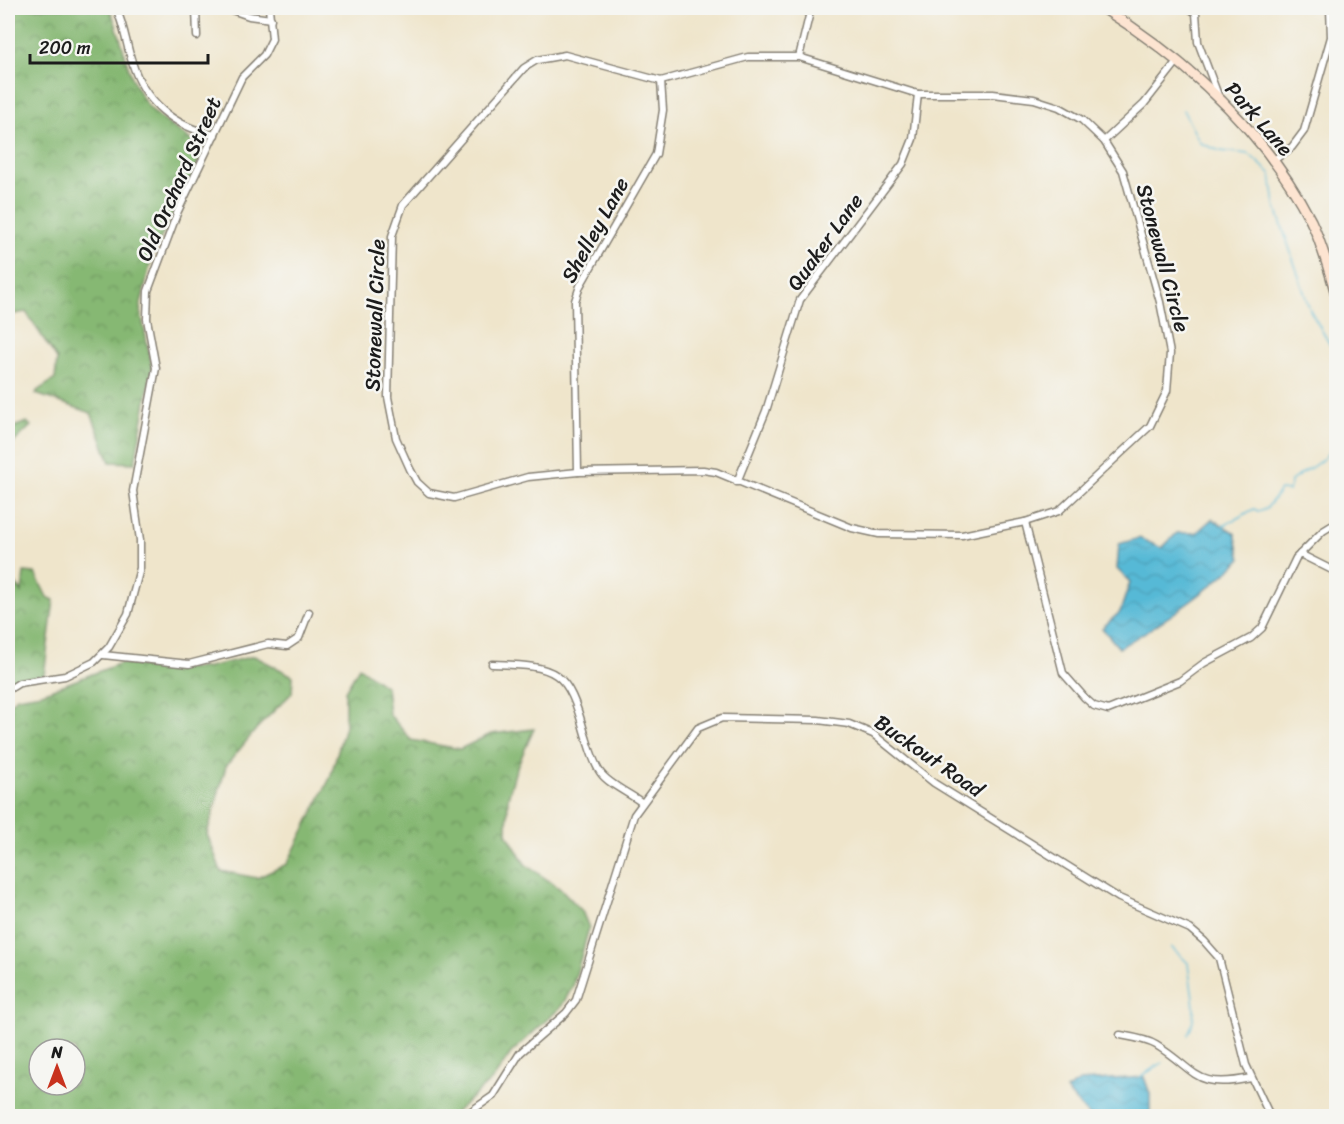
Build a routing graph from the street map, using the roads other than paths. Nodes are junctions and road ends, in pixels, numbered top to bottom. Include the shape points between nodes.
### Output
1 (116, 8) edge
2 (196, 8) edge
3 (226, 8) edge
4 (269, 8) edge
5 (811, 8) edge
6 (1102, 8) edge
7 (1161, 8) edge
8 (1176, 8) edge
9 (1189, 8) edge
10 (1330, 8) edge
11 (271, 19) junction
12 (197, 36) dead end
13 (799, 57) junction
14 (1177, 62) junction
15 (661, 81) junction
16 (918, 94) junction
17 (1218, 95) junction
18 (214, 135) junction
19 (1104, 141) junction
20 (1274, 160) junction
21 (1336, 294) edge
22 (578, 472) junction
23 (737, 482) junction
24 (1025, 522) junction
25 (1336, 523) edge
26 (1300, 554) junction
27 (1336, 572) edge
28 (309, 612) dead end
29 (103, 655) junction
30 (492, 664) dead end
31 (8, 690) edge
32 (641, 802) junction
33 (1120, 1035) dead end
34 (1251, 1078) junction
35 (464, 1116) edge
36 (1270, 1116) edge

1 - 18 street via 131,61 145,92 161,112 177,123
2 - 12 street
3 - 11 street
4 - 11 street, Old Orchard Street
5 - 13 street
6 - 14 street, Park Lane via 1136,28
7 - 8 street
9 - 17 street via 1196,13 1198,42
10 - 20 street via 1331,37 1304,131 1292,147
11 - 18 street, Old Orchard Street via 272,39 264,55 242,77
13 - 15 street, Stonewall Circle via 748,57
13 - 16 street, Stonewall Circle
14 - 17 street, Park Lane
14 - 19 street via 1144,104
15 - 22 street, Shelley Lane via 663,110 656,154 580,286 575,302
15 - 22 street, Stonewall Circle via 582,58 537,60 518,74 404,205 392,236 388,397 396,438 417,482 429,493 454,498 528,477
16 - 19 street, Stonewall Circle via 993,94 1034,99 1082,120
16 - 23 street, Quaker Lane via 913,139 903,164 800,300 766,411
17 - 20 street, Park Lane
18 - 29 street, Old Orchard Street via 165,242 148,291 147,319 156,368 133,491 140,568 128,614
19 - 24 street, Stonewall Circle via 1123,171 1160,302 1170,352 1167,392 1150,426 1059,511
20 - 21 street, Park Lane via 1311,221
22 - 23 street, Stonewall Circle via 703,470
23 - 24 street, Stonewall Circle via 852,528 879,534 962,536
24 - 26 street via 1063,673 1084,698 1108,710 1180,681 1251,638 1262,628
25 - 26 street
26 - 27 street
28 - 29 street via 299,638 287,646 268,644 189,664
29 - 31 street, Old Orchard Street via 65,676 19,683
30 - 32 street via 544,669 563,679 575,698 601,773
32 - 34 street, Buckout Road via 698,728 722,718 818,720 856,726 887,744 934,783 1119,898 1190,929 1204,941 1222,964
32 - 35 street, Buckout Road via 628,829 576,1000 520,1053 493,1096
33 - 34 street via 1154,1043 1190,1073 1212,1083
34 - 36 street, Buckout Road

